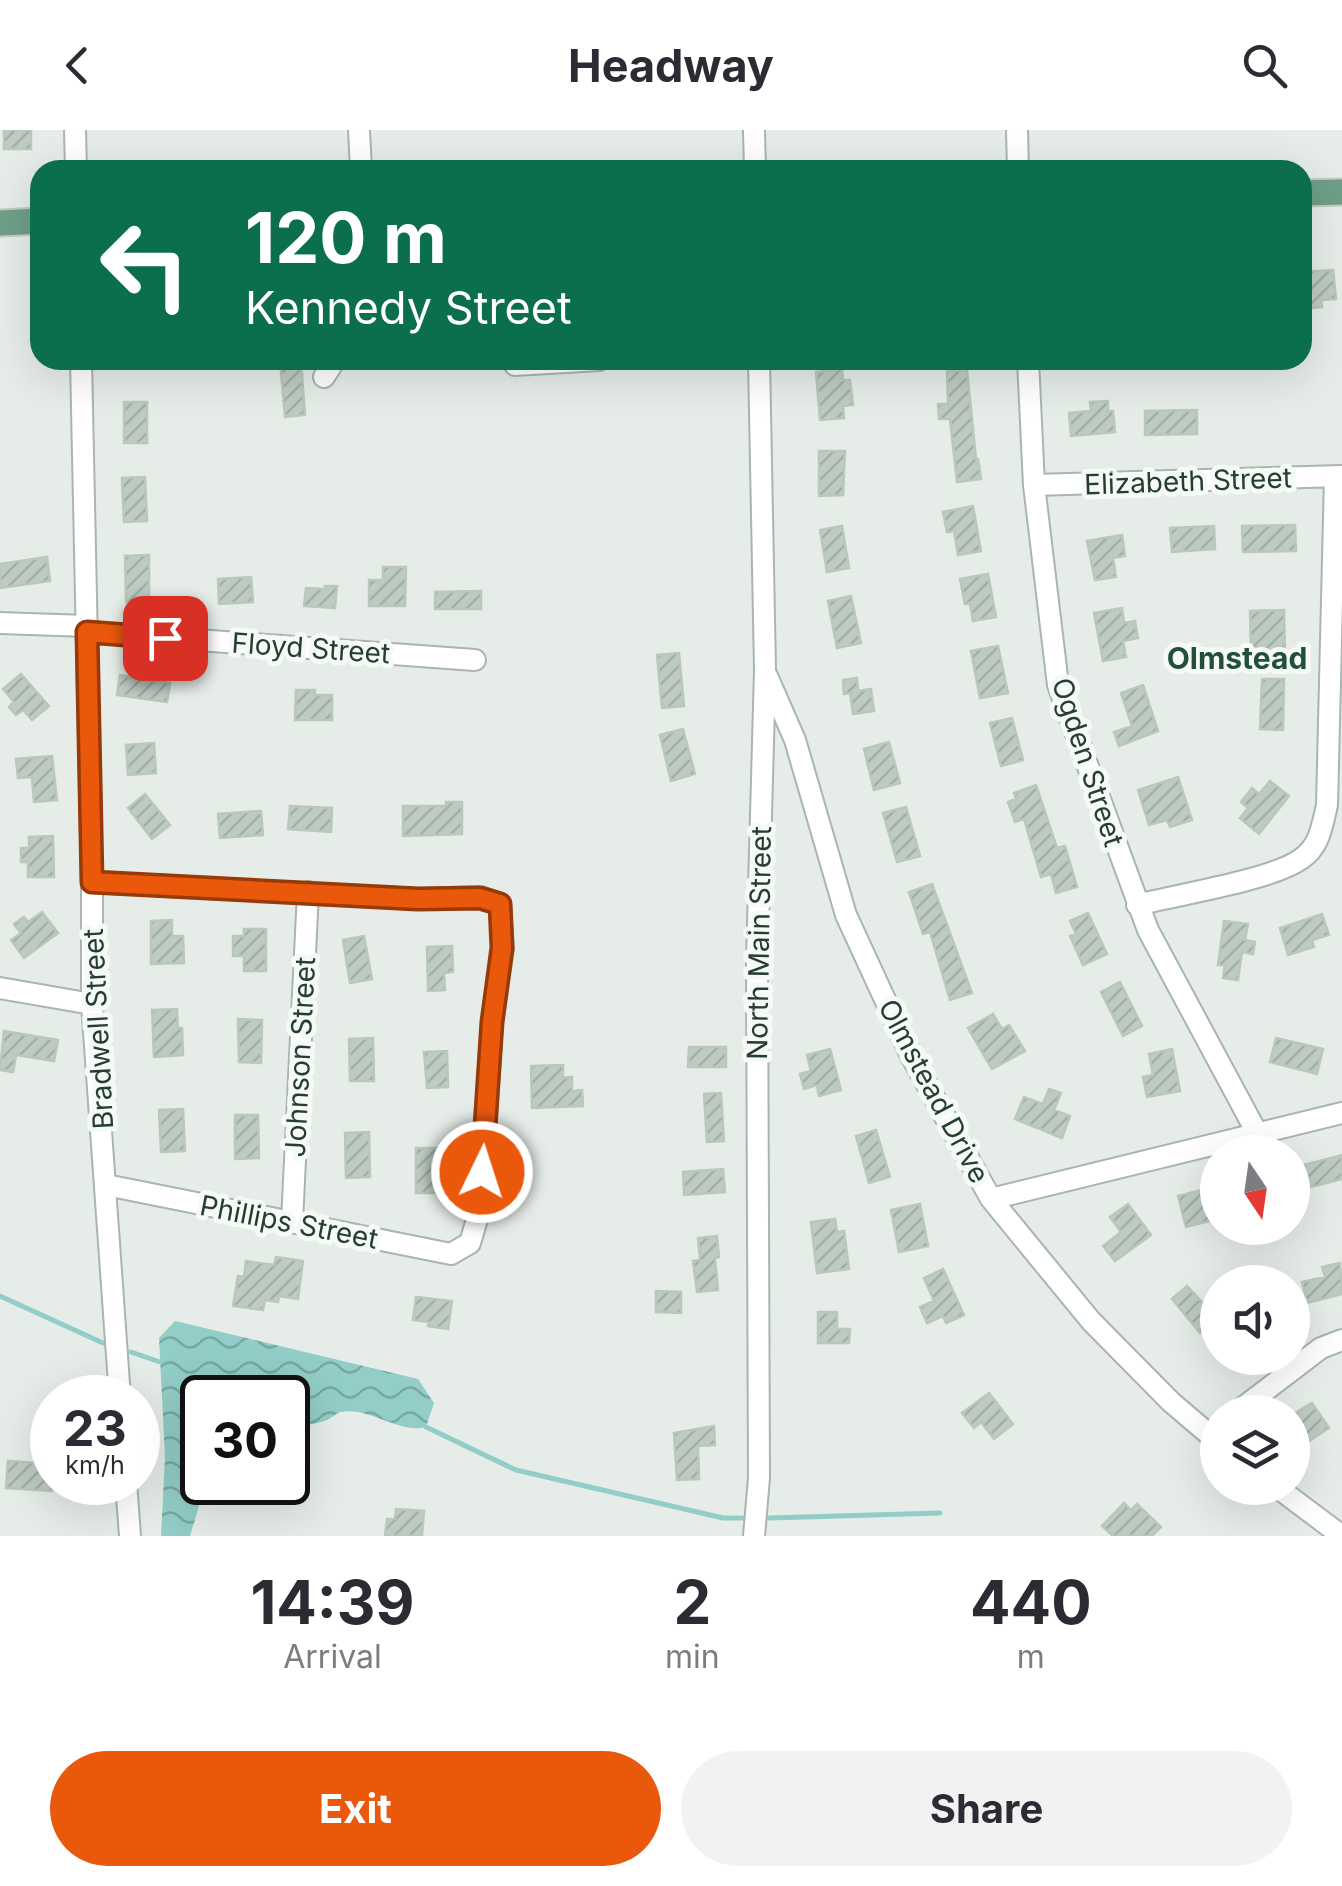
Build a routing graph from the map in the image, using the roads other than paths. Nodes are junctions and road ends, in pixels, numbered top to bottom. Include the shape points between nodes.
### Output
1 (75, 130) edge
2 (359, 130) edge
3 (754, 130) edge
4 (1017, 130) edge
5 (76, 160) edge
6 (360, 160) edge
7 (755, 160) edge
8 (1018, 160) edge
9 (1342, 192) edge
10 (1312, 193) edge
11 (30, 222) edge
12 (0, 223) edge
13 (81, 370) edge
14 (759, 370) edge
15 (1028, 370) edge
16 (1339, 476) edge
17 (1034, 485) junction
18 (0, 622) edge
19 (87, 629) junction
20 (475, 660) dead end
21 (764, 670) junction
22 (92, 882) junction
23 (308, 892) junction
24 (1136, 905) junction
25 (0, 988) edge
26 (92, 1004) junction
27 (1342, 1113) edge
28 (1257, 1133) junction
29 (106, 1185) junction
30 (991, 1199) junction
31 (292, 1222) junction
32 (1342, 1340) edge
33 (118, 1375) edge
34 (1259, 1395) edge
35 (1200, 1421) edge
36 (128, 1505) edge
37 (1301, 1505) edge
38 (755, 1531) edge
39 (130, 1536) edge
40 (1342, 1536) edge

1 - 5 street
2 - 6 street
3 - 7 street
4 - 8 street
9 - 10 main road
11 - 12 main road
13 - 19 street, Bradwell Street
14 - 21 street, North Main Street
15 - 17 street, Ogden Street
16 - 17 street, Elizabeth Street
16 - 24 street via 1327,805 1320,838 1302,859 1270,873
17 - 24 street, Ogden Street via 1058,685
18 - 19 street, Floyd Street
19 - 20 street, Floyd Street
19 - 22 street, Bradwell Street
21 - 30 street, Olmstead Drive via 795,740 846,915 910,1056
21 - 38 street, North Main Street
22 - 23 street
22 - 26 street, Bradwell Street
23 - 31 street, Johnson Street
23 - 31 street, Phillips Street via 480,898 500,904 502,948 480,1209 470,1243 450,1254
24 - 28 street, Ogden Street
25 - 26 street
26 - 29 street, Bradwell Street
27 - 28 street
28 - 30 street
29 - 31 street, Phillips Street
29 - 33 street, Bradwell Street
30 - 35 street, Olmstead Drive via 1091,1321
32 - 34 street
36 - 39 street
37 - 40 street

